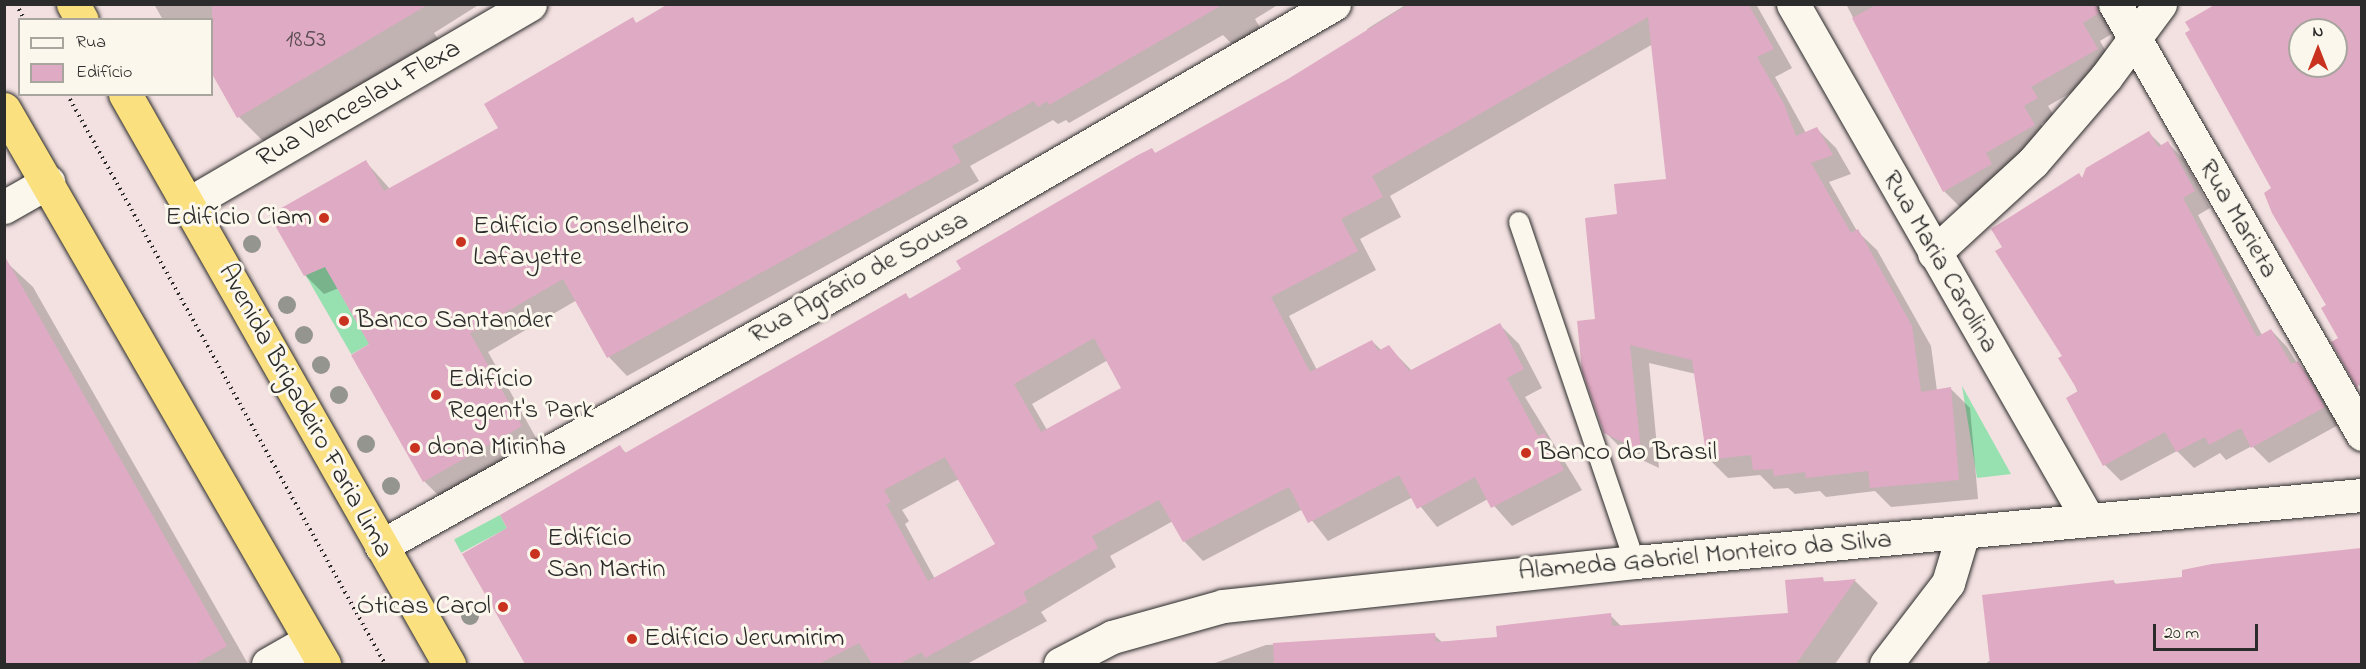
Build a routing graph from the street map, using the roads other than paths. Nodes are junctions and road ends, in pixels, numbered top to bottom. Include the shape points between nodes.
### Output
1 (73, 4) edge
2 (530, 4) edge
3 (1334, 4) edge
4 (1793, 4) edge
5 (2115, 4) edge
6 (2160, 4) edge
7 (81, 18) edge
8 (2134, 40) junction
9 (126, 96) edge
10 (4, 109) edge
11 (48, 182) junction
12 (188, 204) junction
13 (4, 207) edge
14 (1519, 222) dead end
15 (1934, 253) junction
16 (2361, 434) edge
17 (2361, 495) edge
18 (2088, 519) junction
19 (1963, 533) junction
20 (381, 546) junction
21 (1635, 562) junction
22 (317, 652) edge
23 (268, 664) edge
24 (449, 664) edge
25 (1060, 664) edge
26 (1886, 664) edge

1 - 7 highway
2 - 12 street, Rua Venceslau Flexa
3 - 20 street, Rua Agrário de Sousa via 855,282
4 - 15 street, Rua Maria Carolina
5 - 8 street, Rua Marieta
6 - 8 street
8 - 15 street via 2033,162
8 - 16 street, Rua Marieta
9 - 12 highway, Avenida Brigadeiro Faria Lima
10 - 11 highway
11 - 13 street
11 - 22 highway
12 - 20 highway, Avenida Brigadeiro Faria Lima
14 - 21 lane
15 - 18 street, Rua Maria Carolina
17 - 18 street, Alameda Gabriel Monteiro da Silva
18 - 19 street, Alameda Gabriel Monteiro da Silva
19 - 21 street, Alameda Gabriel Monteiro da Silva
19 - 26 street via 1948,583
20 - 24 highway, Avenida Brigadeiro Faria Lima
21 - 25 street, Alameda Gabriel Monteiro da Silva via 1223,606 1112,637
22 - 23 street

